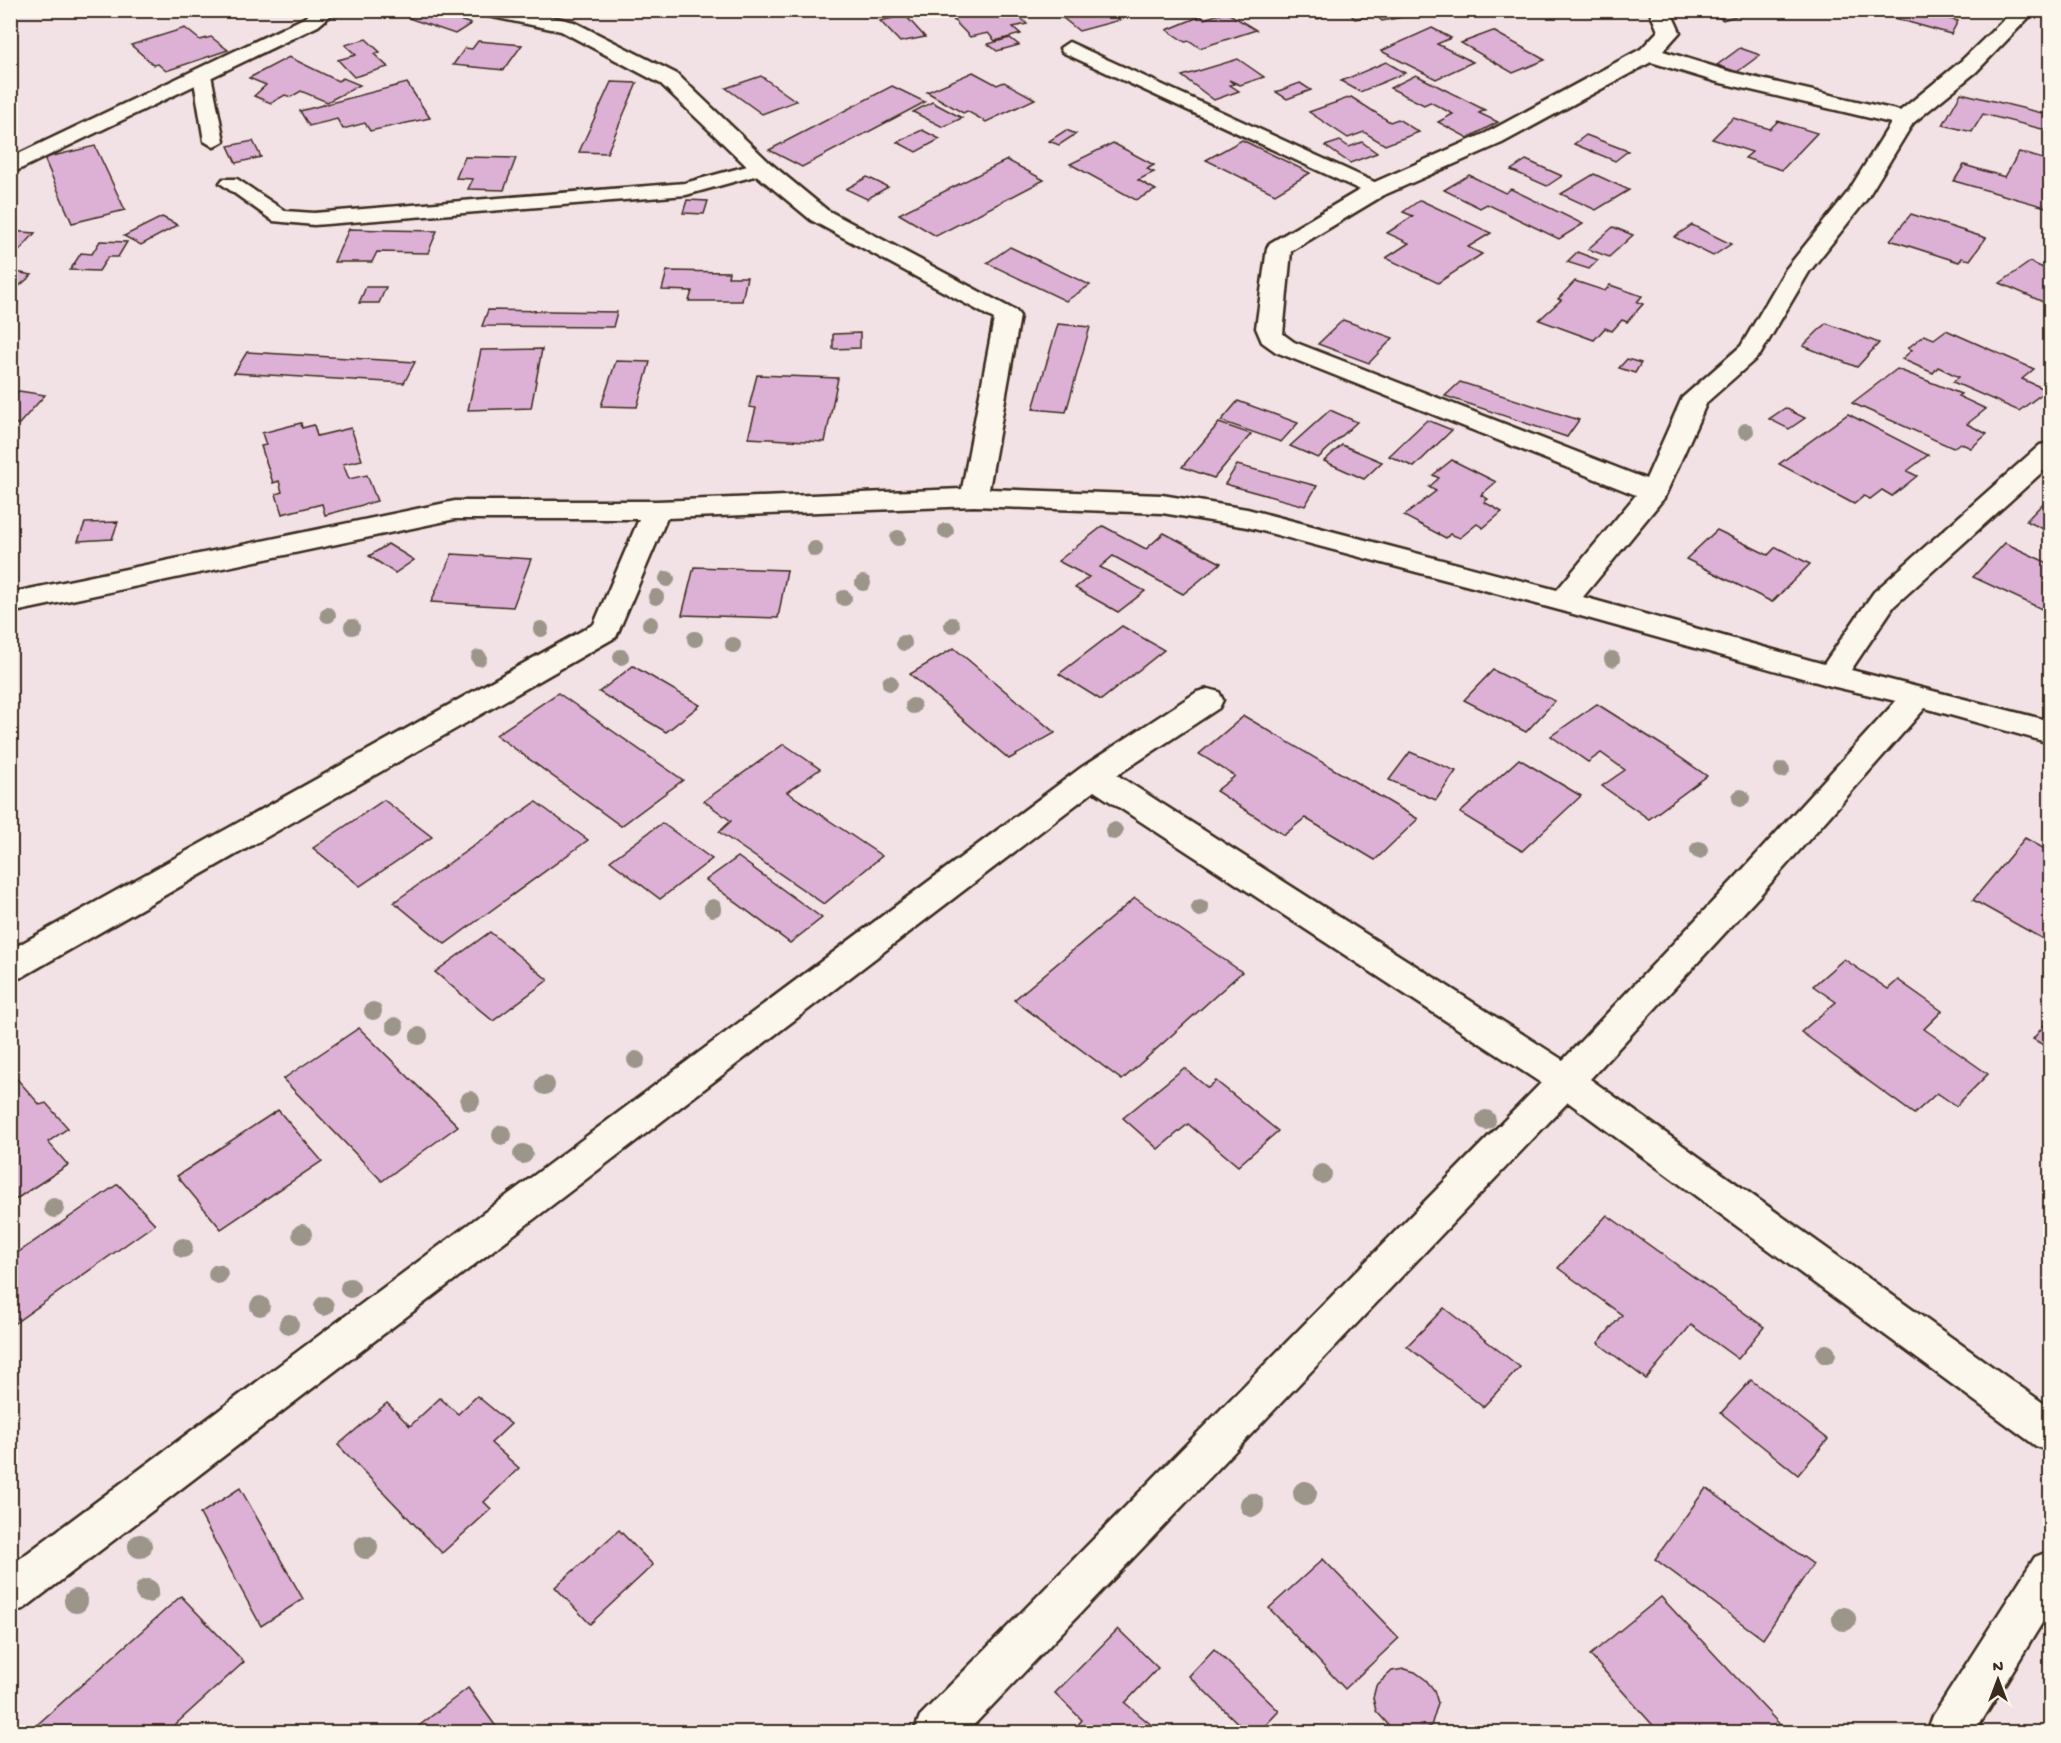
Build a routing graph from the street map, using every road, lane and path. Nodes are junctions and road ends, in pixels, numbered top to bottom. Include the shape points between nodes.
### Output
1 (327, 10) edge
2 (488, 10) edge
3 (1659, 10) edge
4 (527, 14) edge
5 (2030, 17) edge
6 (1069, 48) dead end
7 (1649, 54) junction
8 (202, 75) junction
9 (1904, 119) junction
10 (214, 141) dead end
11 (10, 167) edge
12 (762, 168) junction
13 (231, 183) dead end
14 (1376, 190) junction
15 (2050, 451) edge
16 (1654, 492) junction
17 (974, 497) junction
18 (657, 510) junction
19 (1563, 601) junction
20 (10, 603) edge
21 (1831, 676) junction
22 (1919, 696) junction
23 (1208, 700) dead end
24 (2050, 732) edge
25 (1093, 775) junction
26 (10, 968) edge
27 (1566, 1081) junction
28 (2050, 1432) edge
29 (2050, 1572) edge
30 (10, 1593) edge
31 (936, 1732) edge
32 (1949, 1732) edge

1 - 8 street via 311,22
2 - 4 street
3 - 7 street via 1669,32
4 - 12 street via 567,26 669,79
5 - 9 street
6 - 14 lane
7 - 9 street via 1725,77
7 - 14 street via 1494,138
8 - 10 lane
8 - 11 street
9 - 16 street via 1858,195 1798,269 1751,350 1695,398
12 - 13 lane via 686,189 314,219 280,217
12 - 17 street via 819,215 1007,316
14 - 16 street via 1279,248 1271,337 1286,347
15 - 21 street via 1884,599
16 - 19 street
17 - 18 street
17 - 19 street via 1162,504 1247,518
18 - 20 street via 455,510
18 - 26 street via 606,630
19 - 21 street
21 - 22 street
22 - 24 street
22 - 27 street
23 - 25 street
25 - 27 street
25 - 30 street
27 - 28 street
27 - 31 street
29 - 32 street

